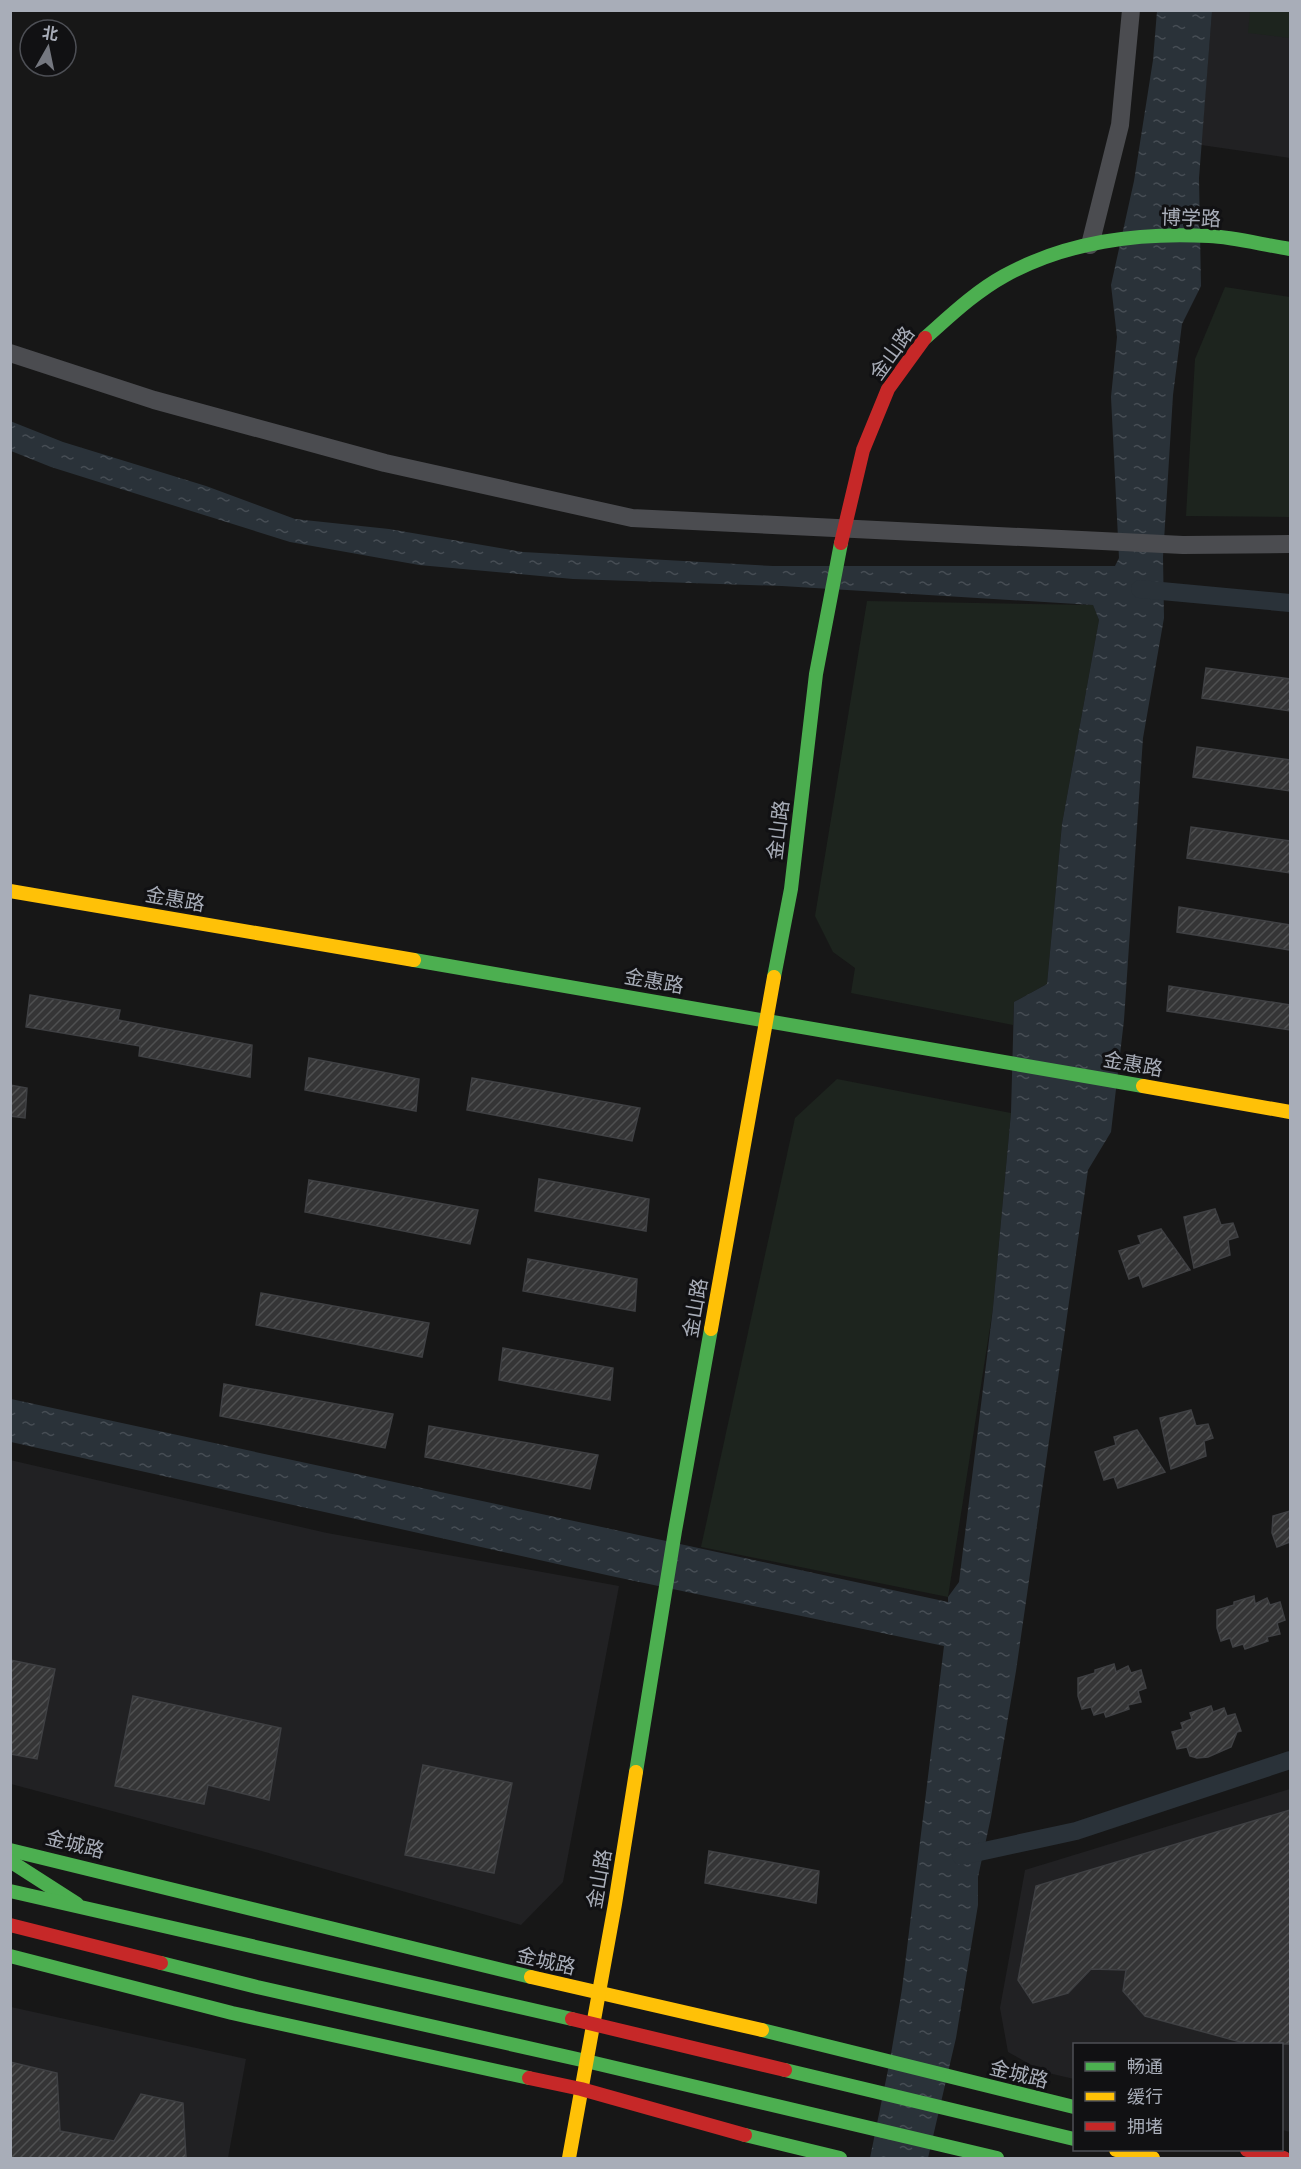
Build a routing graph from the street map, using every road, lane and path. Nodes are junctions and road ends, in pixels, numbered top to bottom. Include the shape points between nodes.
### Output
1 (1131, 10) edge
2 (1097, 244) junction
3 (1290, 249) edge
4 (10, 353) edge
5 (842, 535) junction
6 (1290, 544) edge
7 (10, 891) edge
8 (765, 1020) junction
9 (1290, 1112) edge
10 (10, 1850) edge
11 (10, 1861) edge
12 (10, 1890) edge
13 (82, 1907) junction
14 (10, 1925) edge
15 (107, 1950) junction
16 (10, 1956) edge
17 (159, 1976) dead end
18 (180, 1986) dead end
19 (598, 1993) junction
20 (232, 2013) junction
21 (593, 2024) junction
22 (586, 2061) junction
23 (956, 2078) junction
24 (581, 2089) junction
25 (1073, 2107) edge
26 (1033, 2129) junction
27 (1073, 2139) edge
28 (1121, 2151) edge
29 (1252, 2151) edge
30 (569, 2158) edge
31 (840, 2158) edge
32 (997, 2158) edge
33 (1153, 2158) edge
34 (1284, 2158) edge

1 - 2 street via 1120,125
2 - 3 main road, 博学路 via 1154,236 1211,236
2 - 5 main road, 金山路 via 1040,258 1002,277 922,340 888,389 863,450
4 - 5 street via 154,400 374,460 632,518
5 - 6 street via 1184,545
5 - 8 main road, 金山路 via 816,674 791,889
7 - 8 main road, 金惠路
8 - 9 main road, 金惠路
8 - 19 main road, 金山路
10 - 19 main road, 金城路
11 - 13 main road
12 - 13 main road
13 - 21 main road
14 - 15 main road
15 - 17 main road
15 - 22 main road via 257,1988
16 - 20 main road
18 - 20 main road
19 - 21 main road, 金山路
19 - 23 main road, 金城路
20 - 24 main road
21 - 22 main road, 金山路
21 - 26 main road
22 - 24 main road, 金山路
22 - 32 main road
23 - 25 main road, 金城路
23 - 26 main road
24 - 30 main road, 金山路
24 - 31 main road
26 - 27 main road
28 - 33 main road
29 - 34 main road

